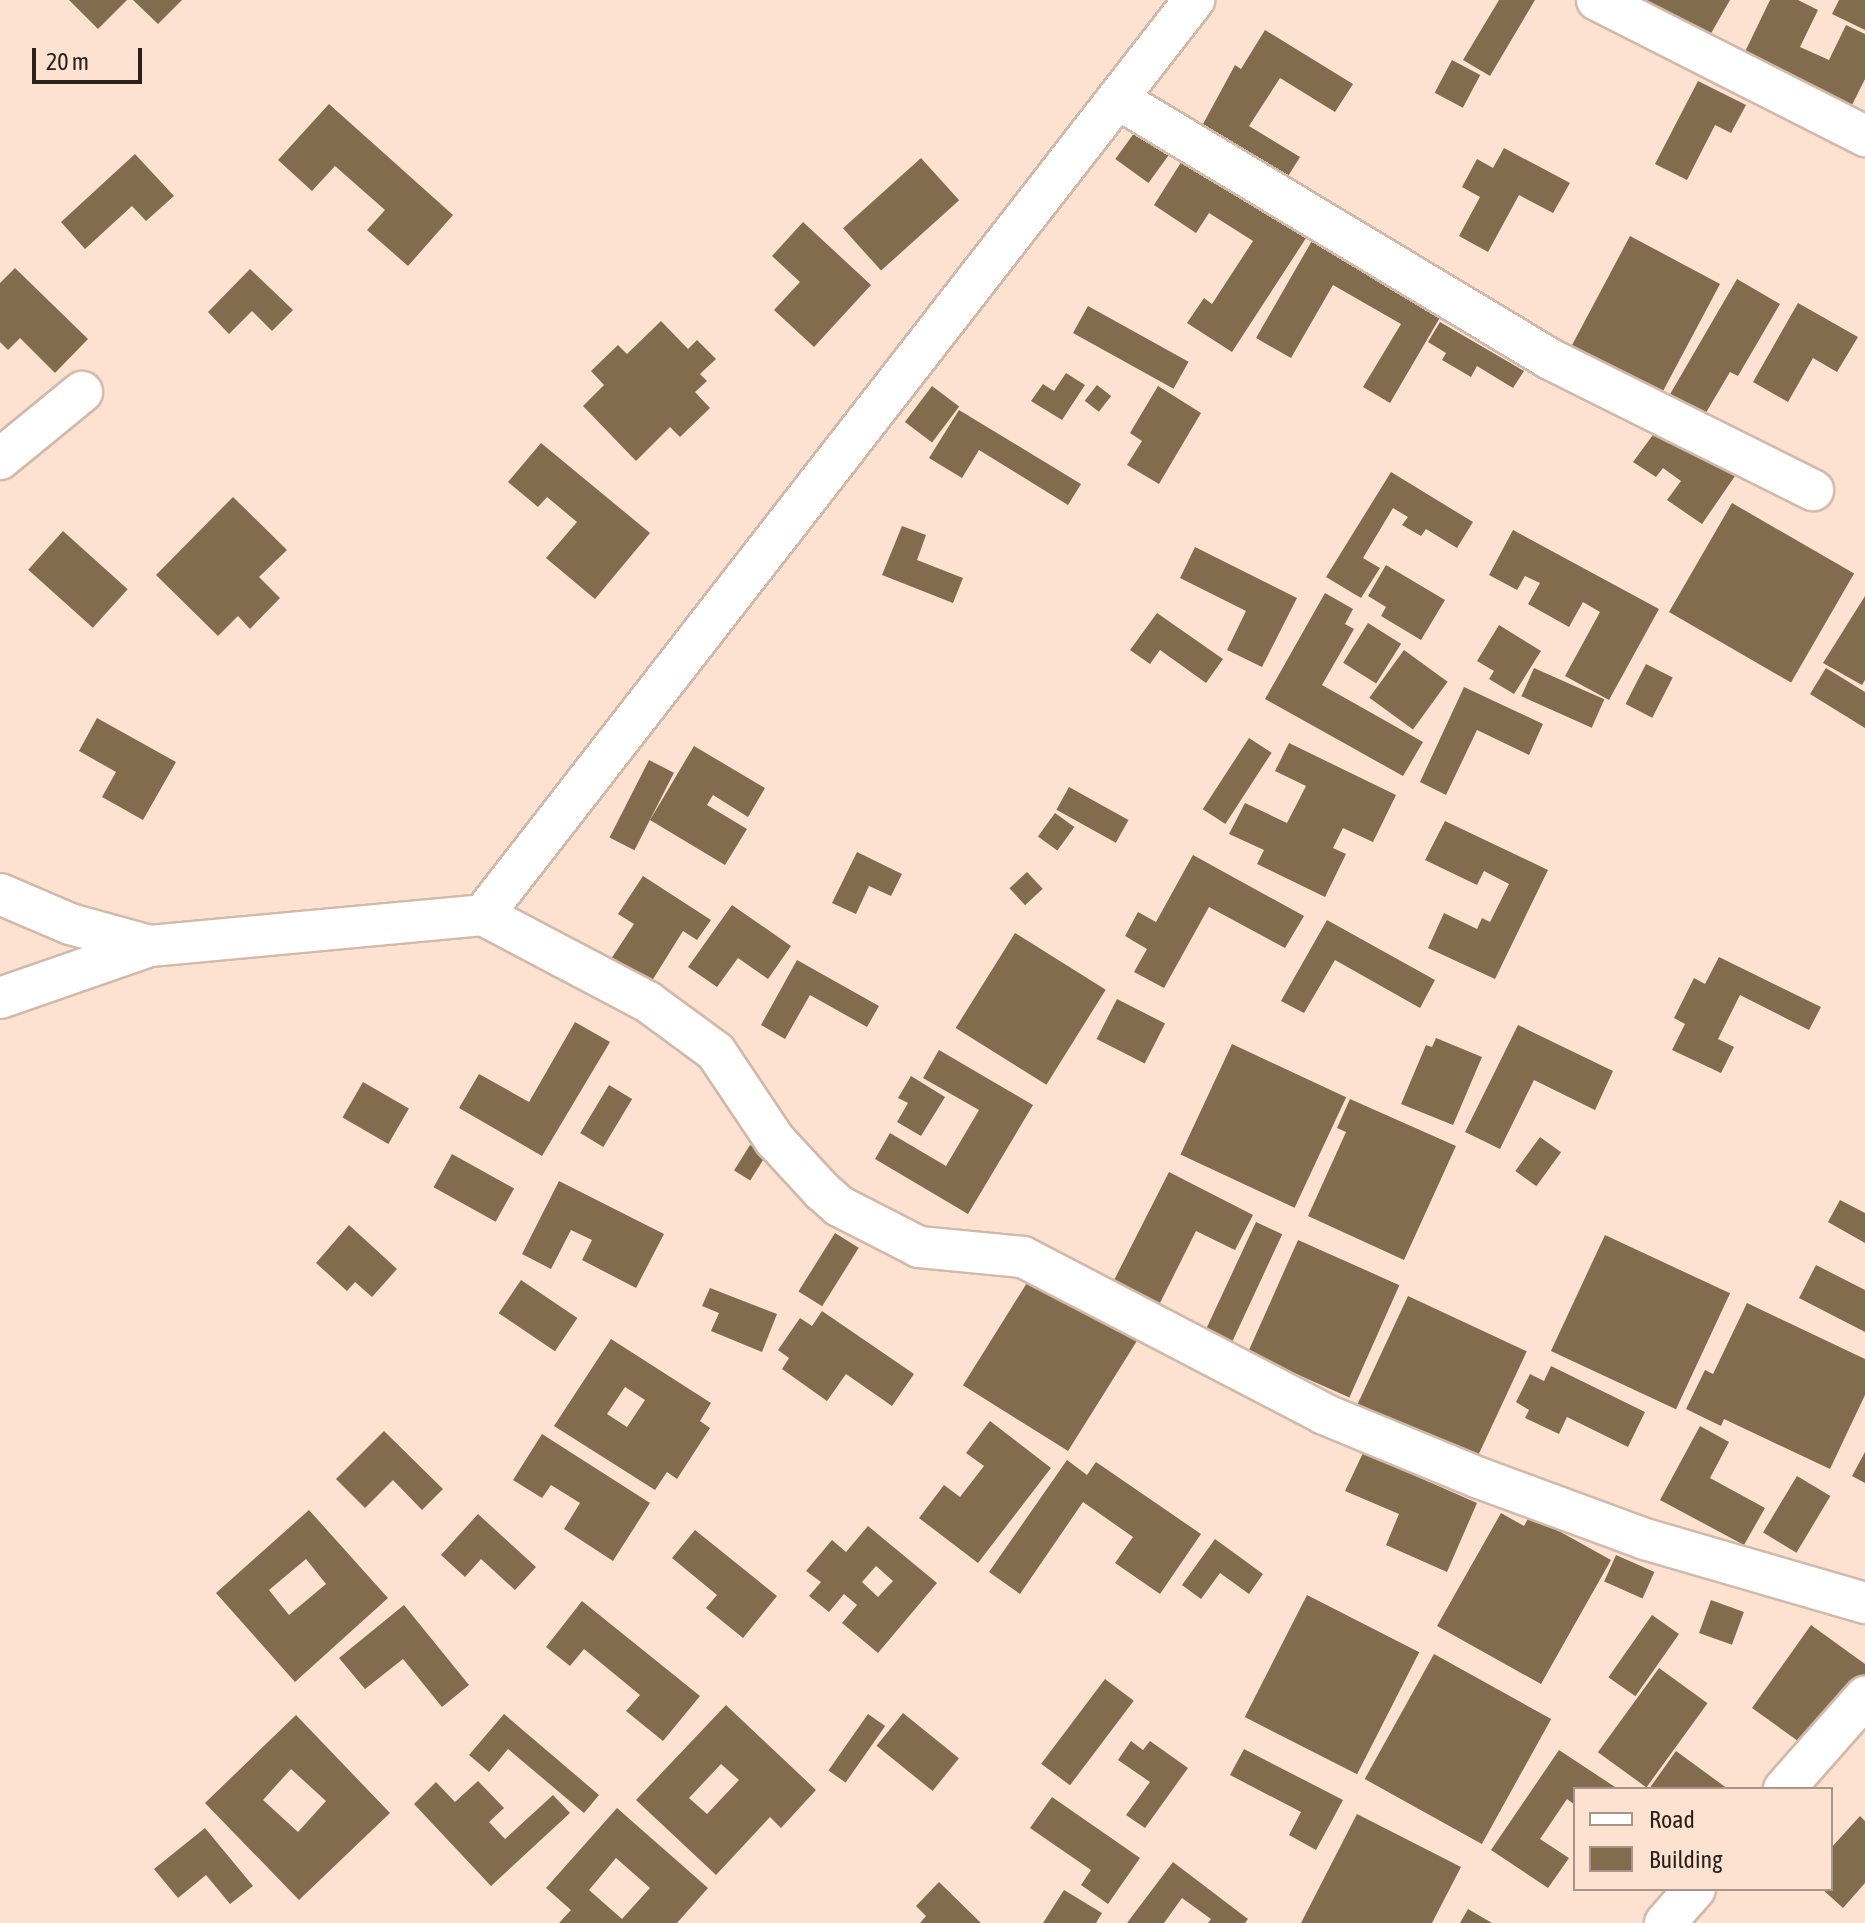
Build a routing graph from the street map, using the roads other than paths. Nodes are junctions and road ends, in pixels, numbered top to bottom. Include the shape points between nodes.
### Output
1 (1194, 0) edge
2 (1597, 0) edge
3 (1118, 99) junction
4 (1865, 136) edge
5 (82, 392) dead end
6 (0, 459) edge
7 (1813, 490) dead end
8 (0, 894) edge
9 (483, 915) junction
10 (150, 946) junction
11 (0, 998) edge
12 (1865, 1603) edge
13 (1865, 1697) edge
14 (1786, 1787) edge
15 (1693, 1891) edge
16 (1665, 1923) edge

1 - 3 street
2 - 4 street
3 - 7 street via 1550,359
3 - 9 street
5 - 6 street
8 - 10 street via 70,924
9 - 10 street
9 - 12 street via 648,1002 716,1052 775,1140 822,1191 839,1206 919,1247 1023,1257 1324,1414 1479,1478 1645,1539
10 - 11 street
13 - 14 street
15 - 16 street

